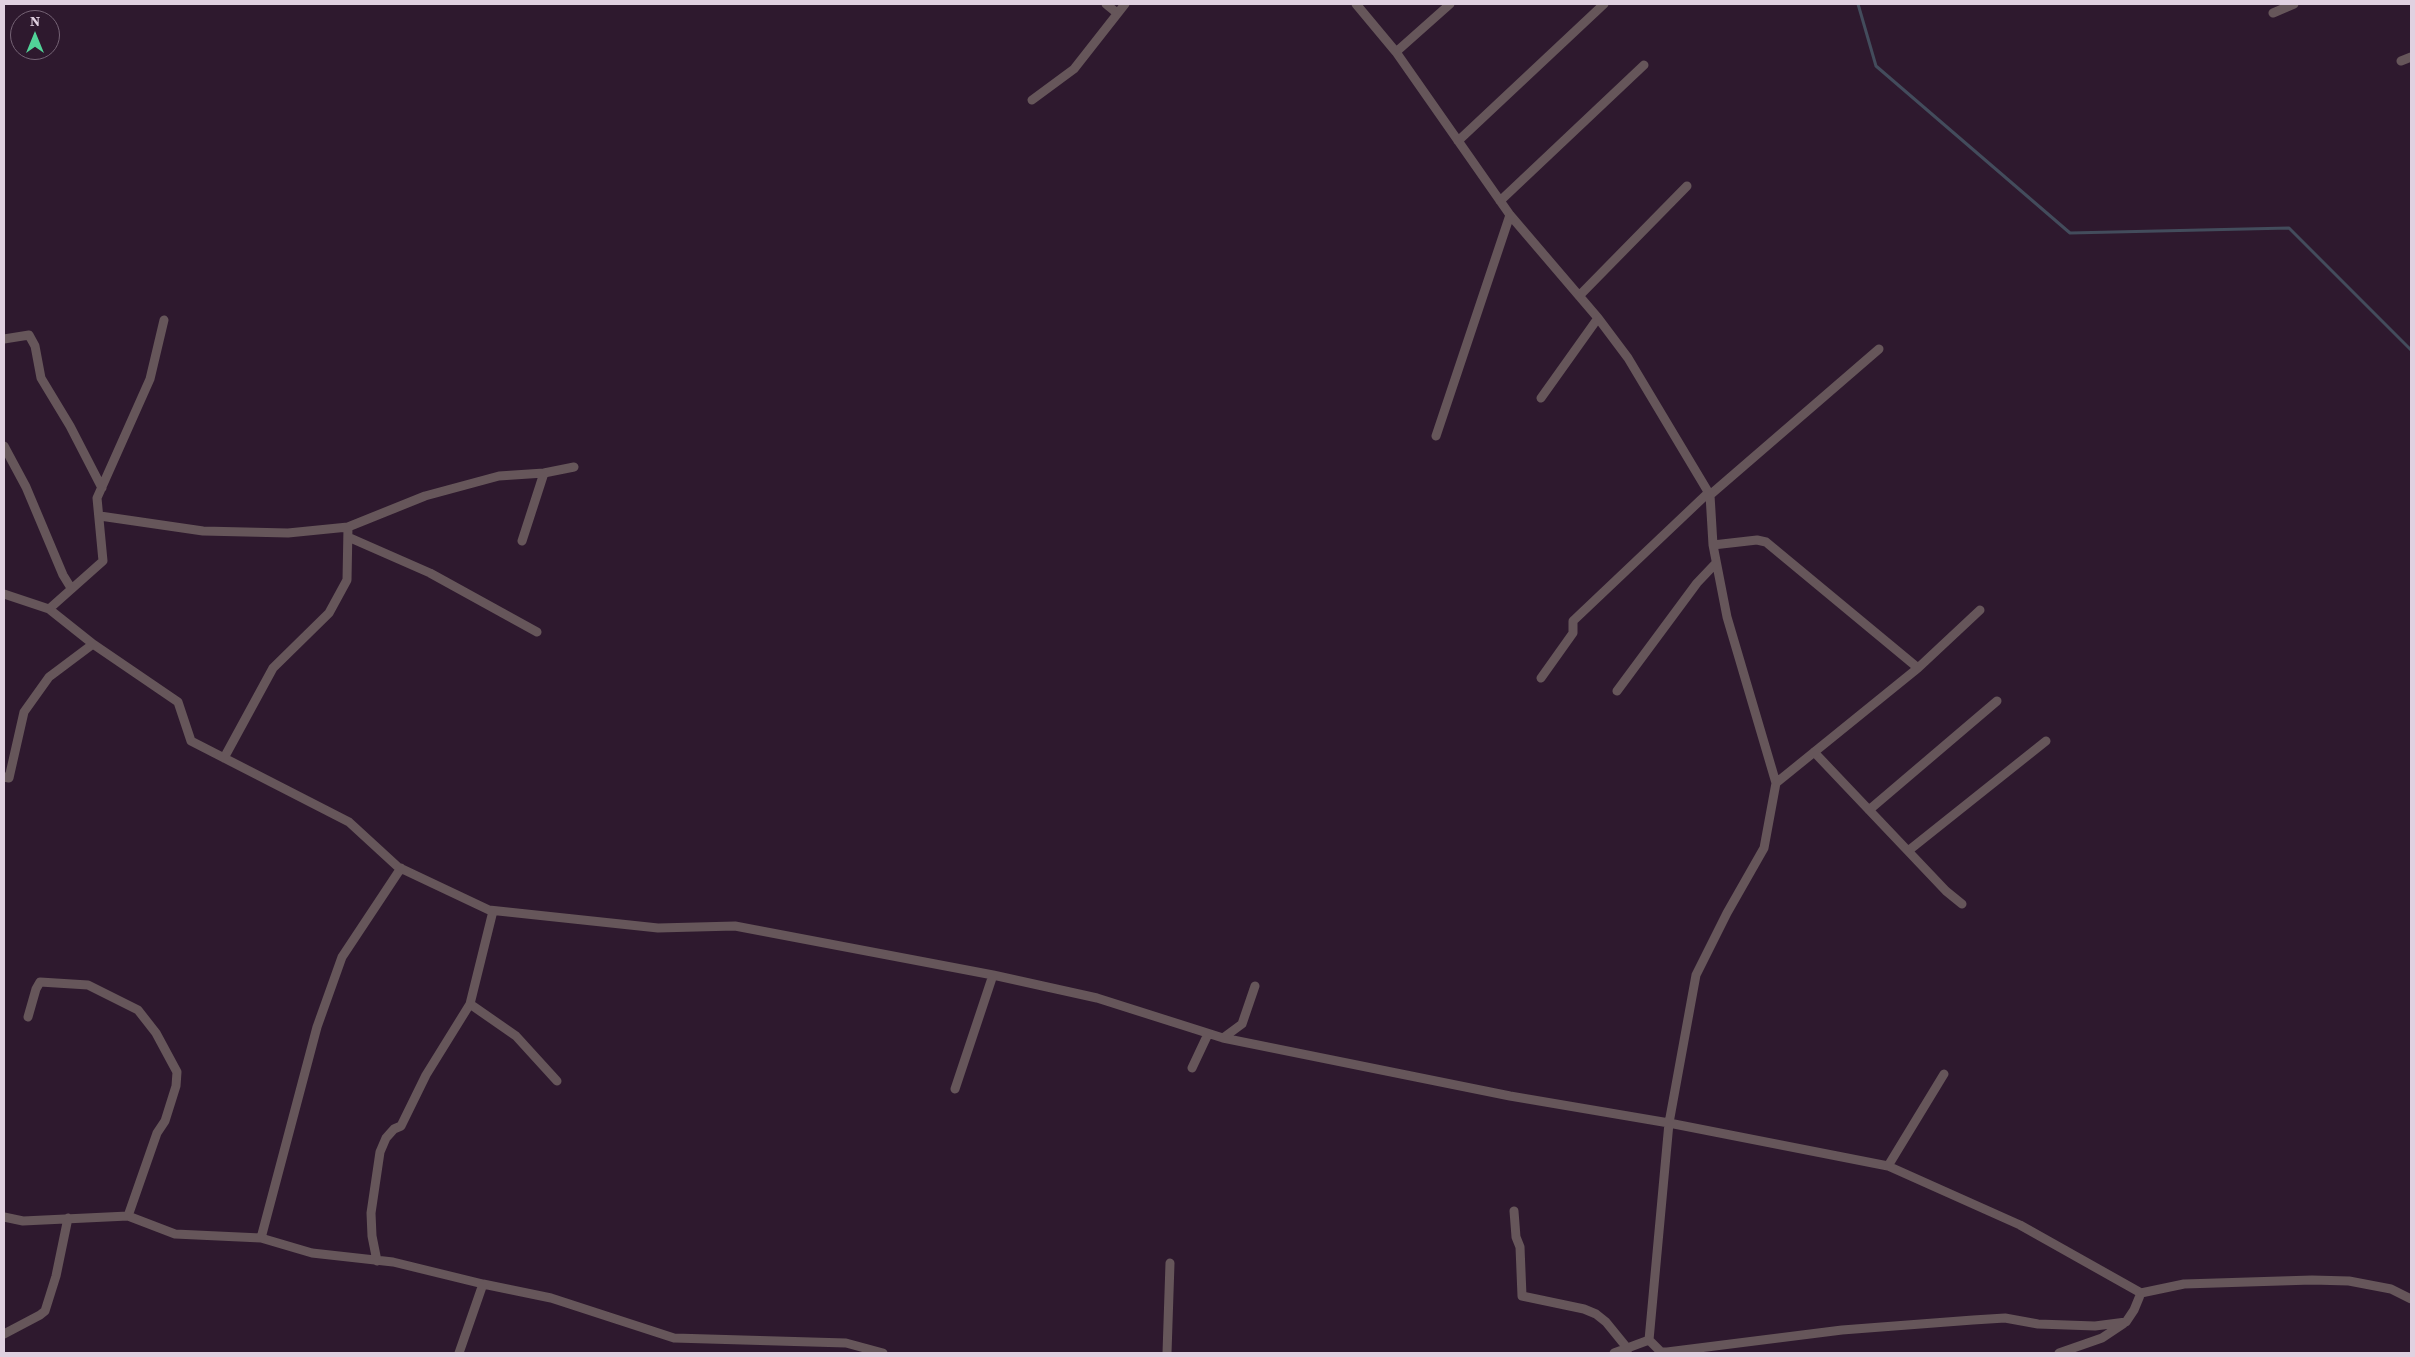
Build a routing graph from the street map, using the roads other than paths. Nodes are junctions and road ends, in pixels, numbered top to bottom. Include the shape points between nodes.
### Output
1 (1106, 4) edge
2 (1125, 4) edge
3 (1356, 4) edge
4 (1450, 4) edge
5 (1604, 4) edge
6 (2294, 4) edge
7 (1117, 13) junction
8 (2273, 13) dead end
9 (1396, 52) junction
10 (2411, 57) edge
11 (2401, 61) dead end
12 (1644, 65) dead end
13 (1032, 100) dead end
14 (1458, 141) junction
15 (1687, 186) dead end
16 (1500, 201) junction
17 (1510, 215) junction
18 (1579, 296) junction
19 (1598, 318) junction
20 (164, 320) dead end
21 (4, 339) edge
22 (1879, 349) dead end
23 (1541, 398) dead end
24 (1436, 436) dead end
25 (4, 446) edge
26 (574, 467) dead end
27 (544, 473) junction
28 (102, 488) junction
29 (1709, 494) junction
30 (100, 516) junction
31 (348, 532) junction
32 (522, 541) dead end
33 (1713, 545) junction
34 (1716, 563) junction
35 (71, 588) junction
36 (4, 594) edge
37 (49, 608) junction
38 (1980, 610) dead end
39 (537, 632) dead end
40 (93, 644) junction
41 (1918, 668) junction
42 (1541, 678) dead end
43 (1617, 692) dead end
44 (1998, 701) dead end
45 (2046, 741) dead end
46 (1814, 752) junction
47 (224, 758) junction
48 (4, 777) edge
49 (1776, 783) junction
50 (1869, 810) junction
51 (1908, 851) junction
52 (401, 868) junction
53 (1962, 904) dead end
54 (493, 911) junction
55 (993, 974) junction
56 (1255, 986) dead end
57 (470, 1004) junction
58 (28, 1017) dead end
59 (1208, 1034) junction
60 (1222, 1038) junction
61 (1192, 1068) dead end
62 (1944, 1074) dead end
63 (558, 1081) dead end
64 (955, 1089) dead end
65 (1669, 1123) junction
66 (1888, 1166) junction
67 (1514, 1211) dead end
68 (128, 1216) junction
69 (4, 1217) edge
70 (68, 1218) junction
71 (261, 1238) junction
72 (377, 1261) junction
73 (1170, 1263) dead end
74 (482, 1284) junction
75 (2140, 1293) junction
76 (2411, 1299) edge
77 (2126, 1322) junction
78 (4, 1334) edge
79 (1649, 1340) junction
80 (1628, 1349) junction
81 (459, 1353) edge
82 (883, 1353) edge
83 (1167, 1353) edge
84 (1614, 1353) edge
85 (2059, 1353) edge

1 - 7 street
2 - 7 street
3 - 9 street
4 - 9 street
5 - 14 street
6 - 8 street
7 - 13 street via 1074,69
9 - 14 street
10 - 11 street
12 - 16 street
14 - 16 street
15 - 18 street
16 - 17 street
17 - 18 street
17 - 24 street
18 - 19 street
19 - 23 street
19 - 29 street via 1628,358
20 - 28 street via 150,379
21 - 28 street via 29,335 35,346 41,378
22 - 29 street
25 - 35 street
26 - 27 street
27 - 31 street via 500,476 425,496
27 - 32 street
28 - 30 street via 97,498
29 - 33 street
29 - 42 street via 1573,621 1573,633
30 - 31 street via 203,531
30 - 35 street via 103,561
31 - 39 street
31 - 47 street via 347,580 329,613 274,668
33 - 34 street
33 - 41 street via 1757,540 1766,542
34 - 43 street via 1697,583
34 - 49 street via 1727,617
35 - 37 street
36 - 37 street
37 - 40 street
38 - 41 street
40 - 47 street via 178,702 191,741
40 - 48 street via 49,677 24,712 9,778
41 - 46 street
44 - 50 street
45 - 51 street
46 - 49 street
46 - 50 street
47 - 52 street via 349,822
49 - 65 street via 1764,848 1696,975
50 - 51 street
51 - 53 street
52 - 54 street
52 - 71 street via 342,957 317,1027
54 - 55 street via 658,928 735,926
54 - 57 street
55 - 59 street via 1097,998
55 - 64 street
56 - 60 street via 1242,1024
57 - 63 street via 516,1036
57 - 72 street via 426,1075 401,1126 386,1138 380,1152 371,1213
58 - 68 street via 40,982 88,985 138,1010 156,1033 177,1072 165,1120 157,1133
59 - 60 street
59 - 61 street
60 - 65 street via 1510,1096
62 - 66 street
65 - 66 street
65 - 79 street
66 - 75 street via 2020,1225
67 - 80 street via 1520,1247 1522,1296 1596,1314
68 - 70 street
68 - 71 street via 175,1234
69 - 70 street via 23,1221
70 - 78 street via 45,1311
71 - 72 street via 312,1253
72 - 74 street
73 - 83 street
74 - 81 street
74 - 82 street via 551,1298 674,1338 846,1343
75 - 76 street via 2184,1284 2312,1280 2350,1281 2391,1289
75 - 77 street
77 - 79 street via 2095,1326 2038,1324 2005,1318 1973,1320 1842,1330 1667,1352 1660,1352
77 - 85 street via 2102,1338
79 - 80 street
80 - 84 street

